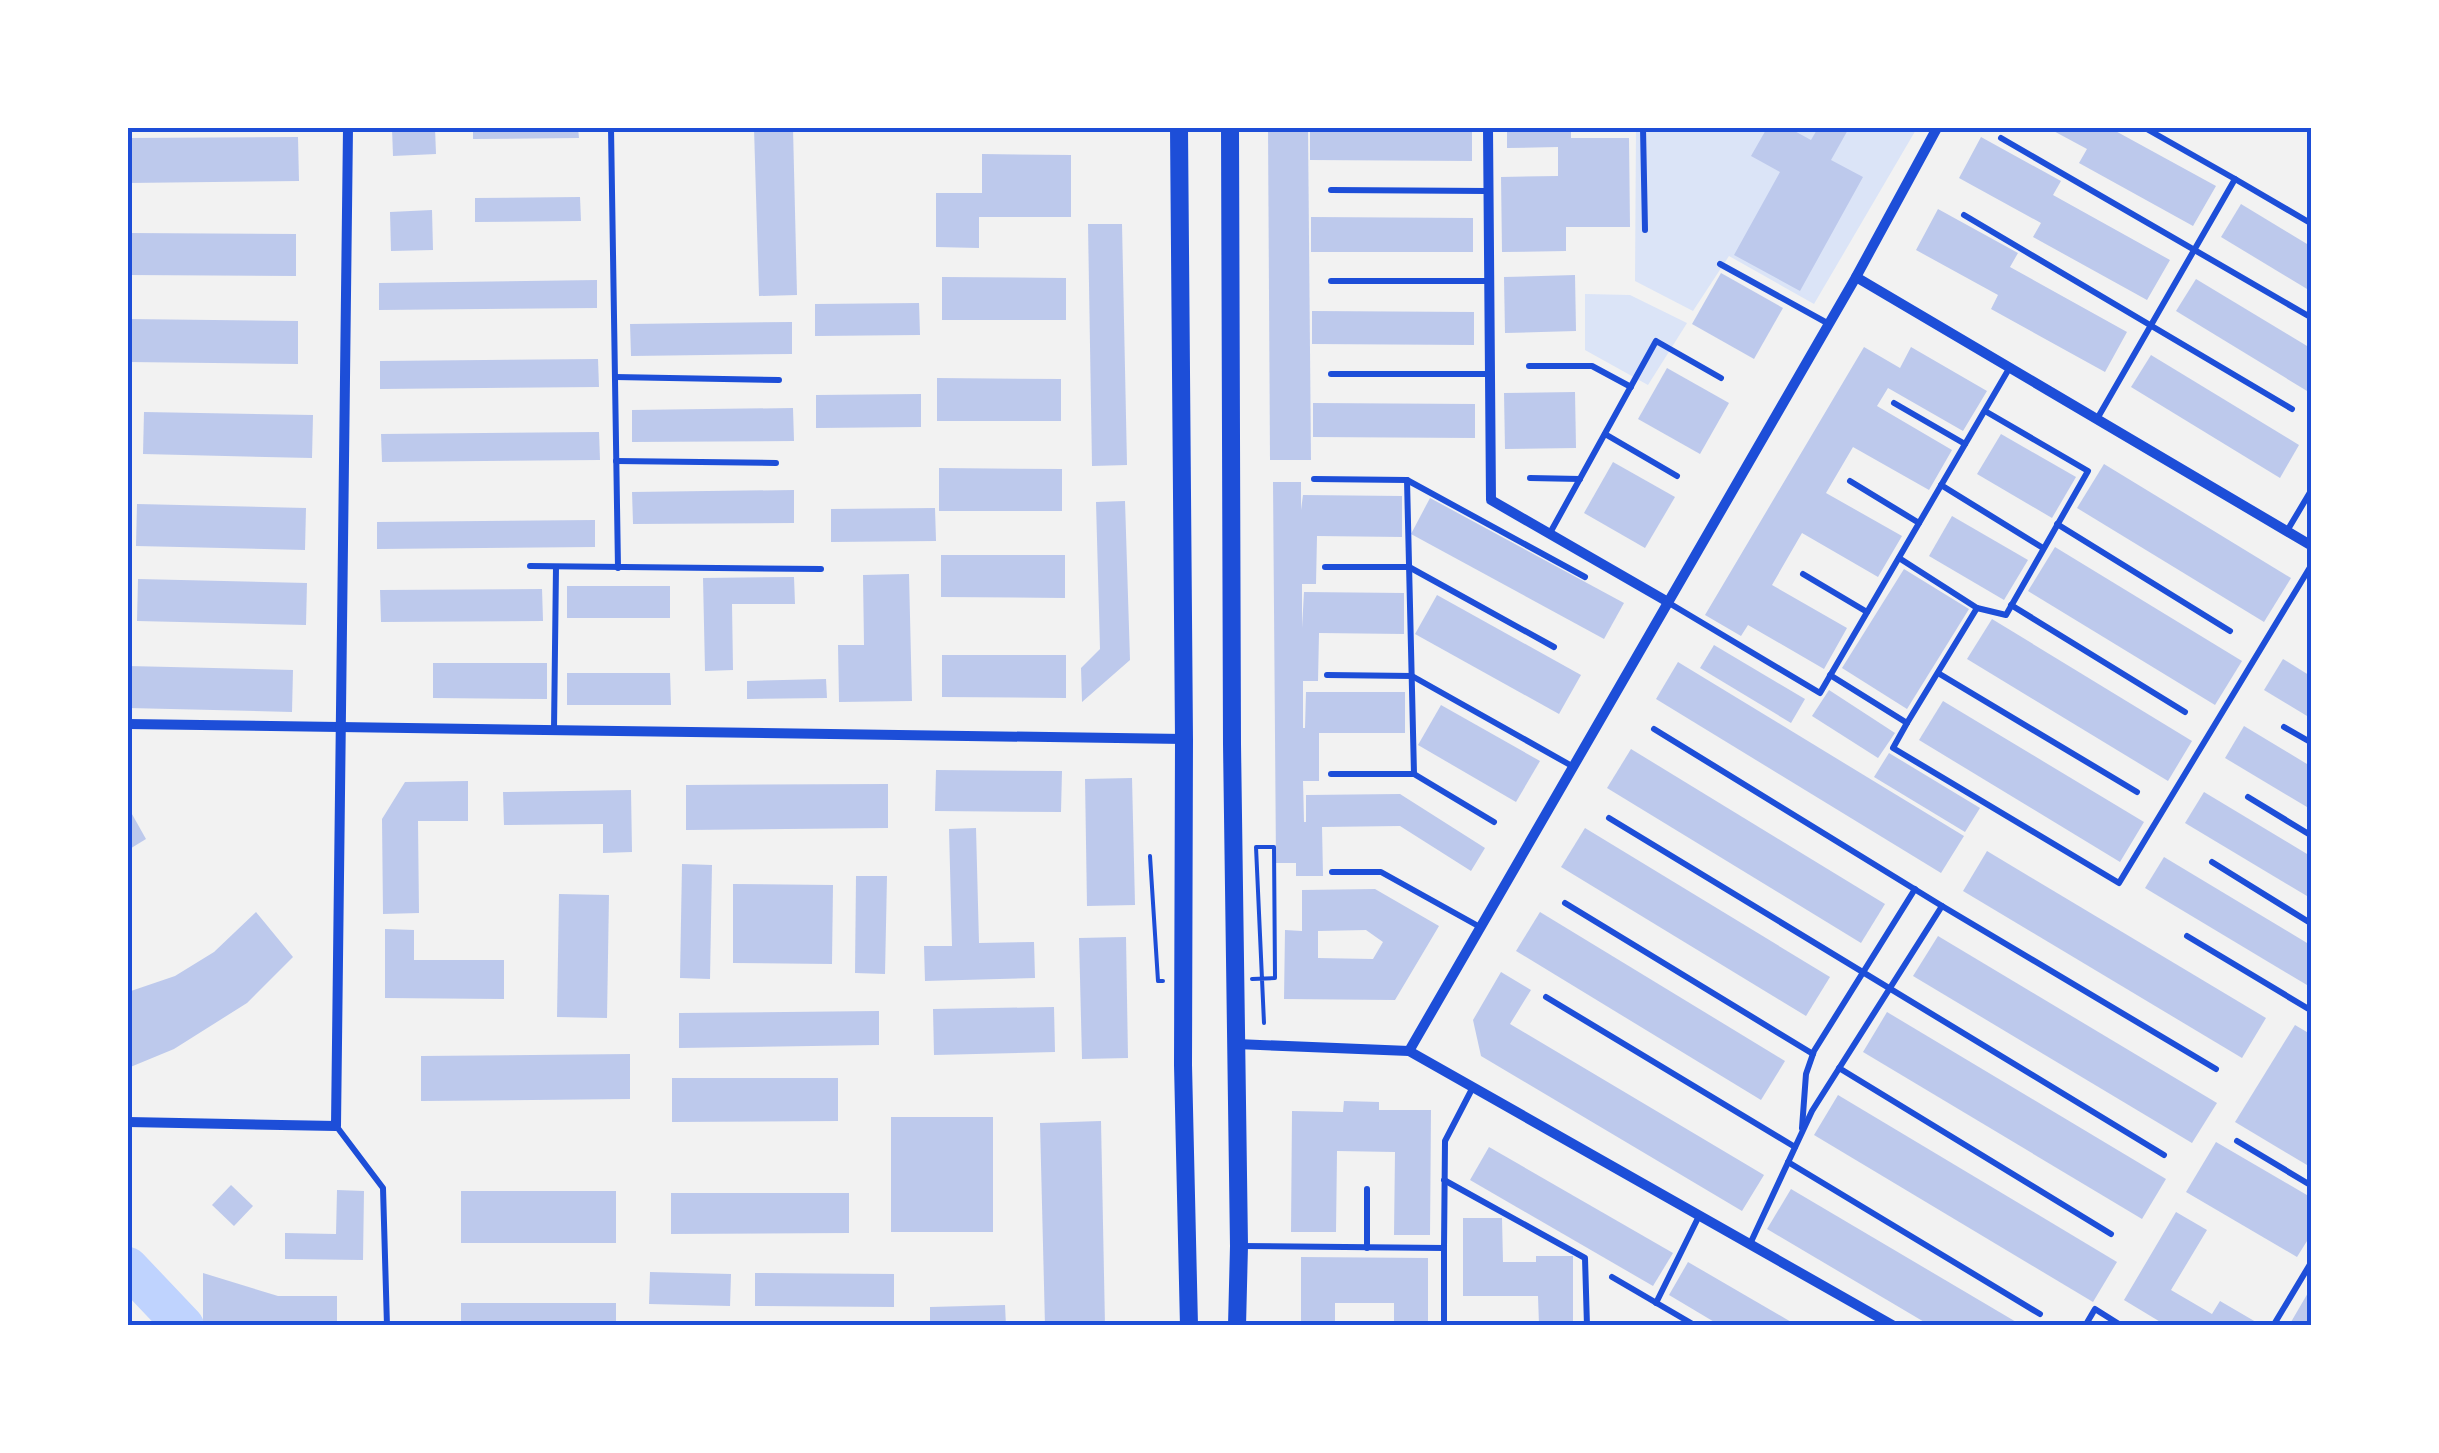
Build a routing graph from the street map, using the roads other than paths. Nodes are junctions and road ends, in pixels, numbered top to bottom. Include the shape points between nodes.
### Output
1 (348, 128) edge
2 (612, 128) edge
3 (1179, 128) edge
4 (1230, 128) edge
5 (1488, 128) edge
6 (1643, 128) edge
7 (1937, 128) edge
8 (2145, 128) edge
9 (2001, 138) dead end
10 (2235, 180) junction
11 (1331, 190) dead end
12 (1489, 191) junction
13 (1964, 215) dead end
14 (2312, 224) edge
15 (1645, 230) dead end
16 (2195, 249) junction
17 (1720, 264) dead end
18 (1856, 277) junction
19 (1331, 281) dead end
20 (1489, 281) junction
21 (2312, 318) edge
22 (1829, 324) junction
23 (2152, 324) junction
24 (1529, 366) dead end
25 (2010, 368) junction
26 (1331, 374) dead end
27 (1490, 374) junction
28 (614, 377) junction
29 (1721, 378) dead end
30 (779, 380) dead end
31 (1631, 387) junction
32 (1894, 404) dead end
33 (2292, 408) dead end
34 (1985, 410) junction
35 (2097, 419) junction
36 (1605, 434) junction
37 (1965, 444) junction
38 (616, 461) junction
39 (776, 463) dead end
40 (1677, 476) dead end
41 (1530, 478) dead end
42 (1314, 479) dead end
43 (1580, 479) junction
44 (1407, 480) junction
45 (1850, 481) dead end
46 (1941, 485) junction
47 (2312, 488) edge
48 (1919, 523) junction
49 (2058, 524) junction
50 (2287, 531) junction
51 (1550, 534) junction
52 (2312, 546) edge
53 (2043, 548) junction
54 (1898, 558) junction
55 (2312, 564) edge
56 (530, 566) dead end
57 (556, 567) junction
58 (1409, 567) junction
59 (618, 568) junction
60 (822, 568) dead end
61 (1325, 568) dead end
62 (1803, 574) dead end
63 (1584, 577) dead end
64 (1668, 602) junction
65 (2011, 605) junction
66 (1976, 608) junction
67 (1867, 612) junction
68 (2230, 630) dead end
69 (1554, 647) dead end
70 (1938, 673) junction
71 (1327, 675) dead end
72 (1830, 675) junction
73 (1412, 676) junction
74 (2184, 712) dead end
75 (128, 724) edge
76 (1908, 724) junction
77 (339, 727) junction
78 (2284, 727) dead end
79 (1654, 728) dead end
80 (554, 730) junction
81 (1184, 739) junction
82 (2312, 744) edge
83 (1572, 766) junction
84 (1331, 774) dead end
85 (1414, 774) junction
86 (2137, 792) dead end
87 (2248, 797) dead end
88 (1609, 818) dead end
89 (1494, 822) dead end
90 (2312, 836) edge
91 (2212, 862) dead end
92 (1332, 872) dead end
93 (1915, 890) junction
94 (1565, 903) dead end
95 (1942, 906) junction
96 (2312, 924) edge
97 (1480, 927) junction
98 (2187, 936) dead end
99 (1863, 973) junction
100 (1890, 988) junction
101 (1546, 997) dead end
102 (2312, 1011) edge
103 (1236, 1044) junction
104 (1409, 1050) junction
105 (1813, 1054) junction
106 (1839, 1068) junction
107 (2216, 1070) dead end
108 (1473, 1087) junction
109 (128, 1122) edge
110 (336, 1126) junction
111 (1802, 1132) junction
112 (2236, 1141) dead end
113 (1795, 1147) junction
114 (2164, 1155) dead end
115 (1788, 1162) junction
116 (1444, 1180) junction
117 (2312, 1186) edge
118 (1368, 1189) dead end
119 (1700, 1215) junction
120 (2110, 1234) dead end
121 (1750, 1244) junction
122 (1238, 1246) junction
123 (1367, 1248) junction
124 (1444, 1248) junction
125 (2312, 1261) edge
126 (1612, 1278) dead end
127 (1656, 1303) junction
128 (2040, 1314) dead end
129 (387, 1326) edge
130 (1188, 1326) edge
131 (1237, 1326) edge
132 (1444, 1326) edge
133 (1587, 1326) edge
134 (1696, 1326) edge
135 (1894, 1326) edge
136 (2085, 1326) edge
137 (2122, 1326) edge
138 (2273, 1326) edge

1 - 77 street
2 - 28 lane
3 - 81 main road
4 - 103 main road
5 - 12 street
6 - 15 lane
7 - 18 street
8 - 10 lane
9 - 16 lane
10 - 14 lane
10 - 16 lane
11 - 12 lane
12 - 20 street
13 - 23 lane
16 - 21 lane
16 - 23 lane
17 - 22 lane
18 - 22 street
18 - 25 street
19 - 20 lane
20 - 27 street
22 - 64 street
23 - 33 lane
23 - 35 lane
24 - 31 lane via 1592,366
25 - 34 lane
25 - 35 street
26 - 27 lane
27 - 51 street via 1490,500
28 - 30 lane
28 - 38 lane
29 - 31 lane via 1656,341
31 - 36 lane
32 - 37 lane
34 - 37 lane
34 - 49 lane via 2088,471
35 - 50 street
36 - 40 lane
36 - 43 lane
37 - 46 lane
38 - 39 lane
38 - 59 lane
41 - 43 lane
42 - 44 lane
43 - 51 lane
44 - 58 lane
44 - 63 lane
45 - 48 lane
46 - 48 lane
46 - 53 lane
47 - 50 lane
48 - 54 lane
49 - 53 lane
49 - 68 lane
50 - 52 street
51 - 64 street
53 - 65 lane
54 - 66 lane
54 - 67 lane
55 - 76 lane via 2118,883 1893,748
56 - 57 lane
57 - 59 lane
57 - 80 lane
58 - 61 lane
58 - 69 lane
58 - 73 lane
59 - 60 lane
62 - 67 lane
64 - 72 lane via 1820,692
64 - 83 street
65 - 66 lane via 2006,615
65 - 74 lane
66 - 70 lane
67 - 72 lane
70 - 76 lane
70 - 86 lane
71 - 73 lane
72 - 76 lane
73 - 83 lane
73 - 85 lane
75 - 77 street
77 - 80 street
77 - 110 street
78 - 82 lane
79 - 93 lane
80 - 81 street
81 - 130 main road
83 - 97 street
84 - 85 lane
85 - 89 lane
87 - 90 lane
88 - 99 lane
91 - 96 lane
92 - 97 lane via 1382,872
93 - 95 lane
93 - 99 lane
94 - 105 lane
95 - 100 lane
95 - 107 lane
97 - 104 street
98 - 102 lane
99 - 100 lane
99 - 105 lane
100 - 106 lane
100 - 114 lane
101 - 113 lane
103 - 104 street
103 - 122 main road
104 - 108 street
105 - 111 lane
106 - 111 lane
106 - 120 lane
108 - 116 lane via 1444,1141
108 - 119 street
109 - 110 street
110 - 129 lane via 382,1188
111 - 113 lane
112 - 117 lane
113 - 115 lane
115 - 121 lane
115 - 128 lane
116 - 124 lane
116 - 133 lane via 1585,1258
118 - 123 lane
119 - 121 street
119 - 127 lane
121 - 135 street
122 - 123 lane
122 - 131 main road
123 - 124 lane
124 - 132 lane
125 - 138 lane
126 - 127 lane
127 - 134 lane
136 - 137 lane via 2095,1309

